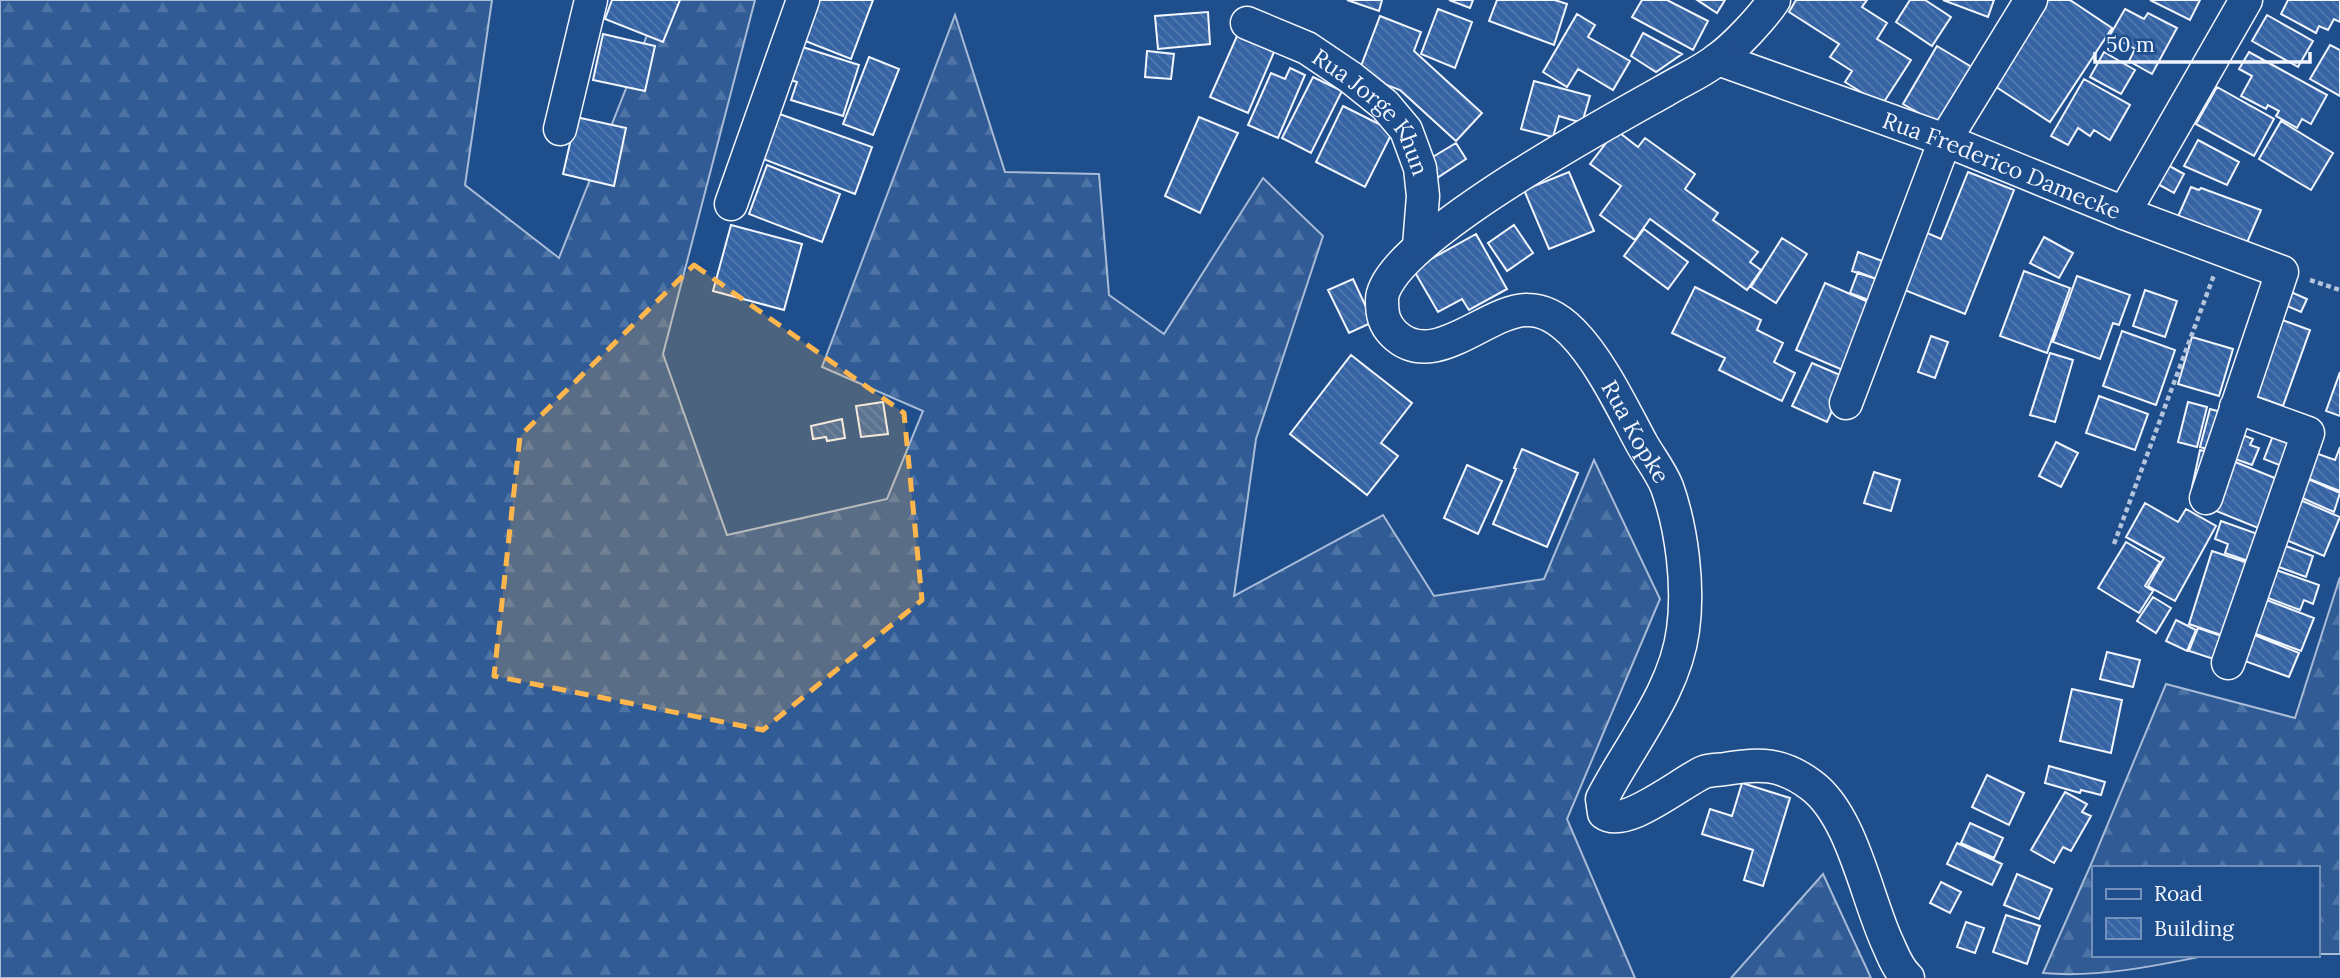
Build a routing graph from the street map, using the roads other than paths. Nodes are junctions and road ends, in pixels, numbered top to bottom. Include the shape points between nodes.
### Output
1 (591, 0) edge
2 (803, 0) edge
3 (1774, 0) edge
4 (2031, 0) edge
5 (2246, 0) edge
6 (1247, 23) dead end
7 (1718, 59) junction
8 (560, 129) dead end
9 (1945, 141) junction
10 (731, 204) dead end
11 (2124, 213) junction
12 (1419, 246) junction
13 (1846, 403) dead end
14 (2236, 407) junction
15 (2206, 498) dead end
16 (2228, 663) dead end
17 (1908, 978) edge

1 - 8 street
2 - 10 street
3 - 7 street, Rua Kopke
4 - 9 street
5 - 11 street
6 - 12 street, Rua Jorge Khun via 1307,48 1350,77 1385,105 1406,131 1420,168
7 - 9 street, Rua Frederico Damecke
7 - 12 street, Rua Kopke via 1534,165
9 - 11 street, Rua Frederico Damecke
9 - 13 street
11 - 14 street, Rua Frederico Damecke via 2283,272
12 - 17 street, Rua Kopke via 1391,276 1381,296 1384,322 1397,337 1418,346 1446,342 1516,311 1530,310 1558,320 1605,377 1666,486 1685,564 1683,631 1667,687 1602,799 1604,813 1627,814 1705,772 1755,764 1787,770 1813,786 1834,810 1858,859 1875,917 1900,971
14 - 15 street
14 - 16 street via 2308,433

